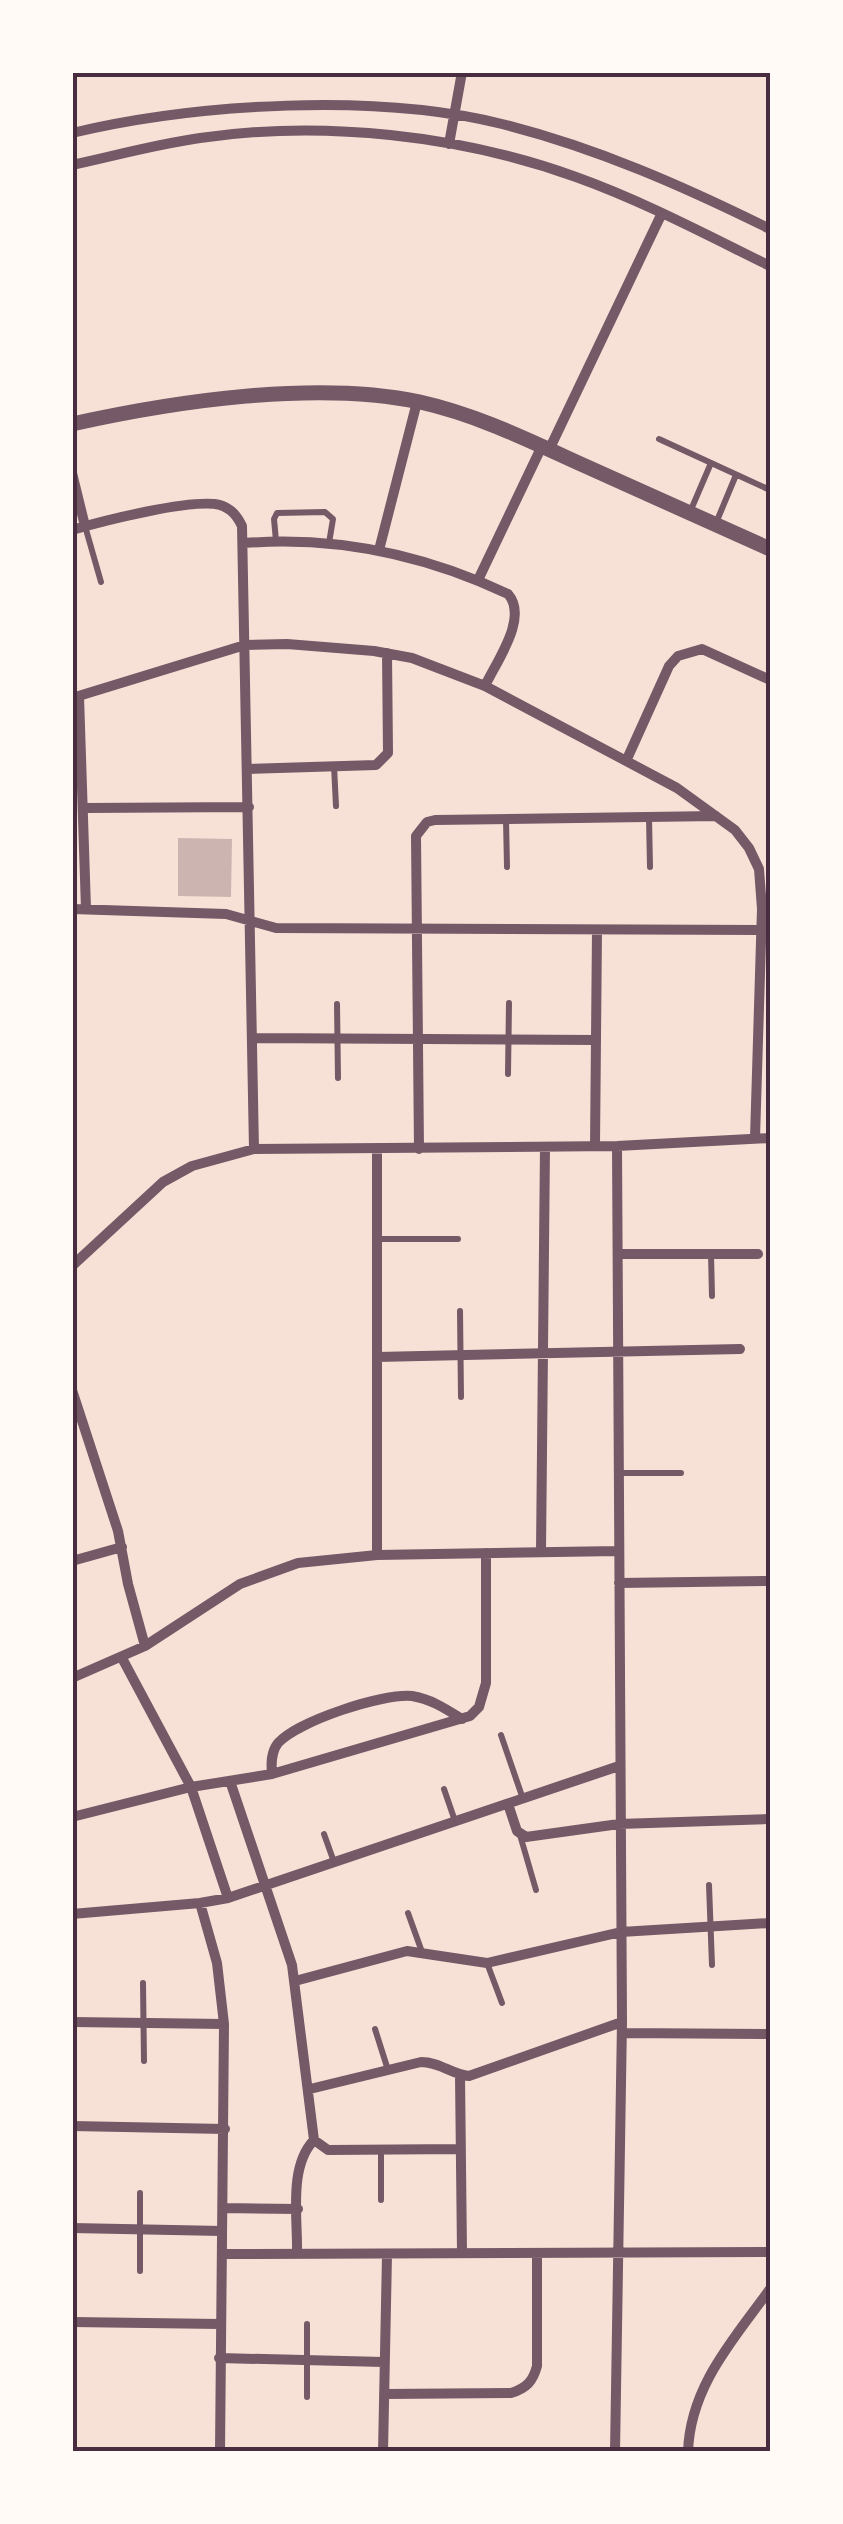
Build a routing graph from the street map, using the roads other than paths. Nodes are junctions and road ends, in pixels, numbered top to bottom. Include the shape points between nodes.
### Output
1 (462, 72) edge
2 (454, 116) junction
3 (72, 133) edge
4 (450, 144) junction
5 (72, 165) edge
6 (662, 214) junction
7 (770, 229) edge
8 (770, 266) edge
9 (417, 402) junction
10 (72, 424) edge
11 (660, 440) dead end
12 (546, 448) junction
13 (711, 463) junction
14 (72, 473) edge
15 (736, 474) junction
16 (770, 490) edge
17 (690, 513) junction
18 (715, 524) junction
19 (85, 526) junction
20 (72, 530) edge
21 (276, 541) junction
22 (329, 543) junction
23 (245, 544) junction
24 (379, 550) junction
25 (770, 550) edge
26 (478, 580) junction
27 (101, 582) dead end
28 (245, 645) junction
29 (387, 653) junction
30 (770, 680) edge
31 (485, 686) junction
32 (76, 697) edge
33 (627, 759) junction
34 (334, 766) junction
35 (248, 769) junction
36 (249, 806) junction
37 (336, 806) dead end
38 (84, 808) junction
39 (717, 816) junction
40 (649, 817) junction
41 (506, 819) junction
42 (770, 864) edge
43 (506, 867) dead end
44 (650, 867) dead end
45 (758, 869) junction
46 (72, 909) edge
47 (86, 909) junction
48 (250, 920) junction
49 (417, 930) junction
50 (597, 930) junction
51 (762, 930) junction
52 (510, 1003) dead end
53 (337, 1004) dead end
54 (252, 1038) junction
55 (338, 1039) junction
56 (418, 1039) junction
57 (508, 1040) junction
58 (596, 1040) junction
59 (758, 1058) junction
60 (770, 1059) edge
61 (508, 1074) dead end
62 (338, 1078) dead end
63 (755, 1138) junction
64 (770, 1138) edge
65 (545, 1146) junction
66 (595, 1146) junction
67 (617, 1146) junction
68 (254, 1149) junction
69 (419, 1149) junction
70 (377, 1150) junction
71 (377, 1239) junction
72 (458, 1239) dead end
73 (619, 1254) junction
74 (711, 1254) junction
75 (758, 1254) dead end
76 (72, 1266) edge
77 (712, 1296) dead end
78 (460, 1311) dead end
79 (740, 1349) dead end
80 (619, 1351) junction
81 (543, 1353) junction
82 (460, 1355) junction
83 (377, 1357) junction
84 (72, 1390) edge
85 (461, 1398) dead end
86 (85, 1428) junction
87 (72, 1432) edge
88 (618, 1473) junction
89 (681, 1473) dead end
90 (122, 1547) junction
91 (618, 1551) junction
92 (541, 1552) junction
93 (486, 1553) junction
94 (377, 1555) junction
95 (72, 1560) edge
96 (770, 1581) edge
97 (618, 1583) junction
98 (145, 1646) junction
99 (122, 1658) junction
100 (72, 1678) edge
101 (462, 1719) junction
102 (501, 1735) dead end
103 (618, 1766) junction
104 (272, 1774) junction
105 (230, 1781) junction
106 (190, 1788) junction
107 (444, 1790) dead end
108 (523, 1798) junction
109 (508, 1804) junction
110 (72, 1817) edge
111 (770, 1820) edge
112 (455, 1822) junction
113 (619, 1824) junction
114 (324, 1834) dead end
115 (520, 1835) junction
116 (335, 1863) junction
117 (709, 1885) dead end
118 (266, 1886) junction
119 (536, 1890) dead end
120 (228, 1898) junction
121 (200, 1903) junction
122 (408, 1913) dead end
123 (72, 1914) edge
124 (770, 1924) edge
125 (711, 1927) junction
126 (620, 1932) junction
127 (422, 1952) junction
128 (487, 1963) junction
129 (712, 1965) dead end
130 (296, 1981) junction
131 (143, 1983) dead end
132 (502, 2003) dead end
133 (72, 2022) edge
134 (144, 2023) junction
135 (224, 2024) junction
136 (622, 2027) junction
137 (375, 2028) dead end
138 (770, 2034) edge
139 (144, 2061) dead end
140 (388, 2070) junction
141 (460, 2075) junction
142 (310, 2089) junction
143 (72, 2126) edge
144 (225, 2129) junction
145 (314, 2140) junction
146 (461, 2149) junction
147 (381, 2150) junction
148 (140, 2193) dead end
149 (381, 2200) dead end
150 (222, 2208) junction
151 (298, 2209) junction
152 (72, 2228) edge
153 (140, 2230) junction
154 (222, 2232) junction
155 (770, 2252) edge
156 (462, 2253) junction
157 (222, 2254) junction
158 (297, 2254) junction
159 (387, 2254) junction
160 (537, 2254) junction
161 (619, 2254) junction
162 (140, 2270) dead end
163 (770, 2288) edge
164 (72, 2322) edge
165 (220, 2324) junction
166 (307, 2324) dead end
167 (219, 2358) junction
168 (307, 2360) junction
169 (384, 2362) junction
170 (384, 2394) junction
171 (307, 2397) dead end
172 (220, 2452) edge
173 (383, 2452) edge
174 (615, 2452) edge
175 (688, 2452) edge

1 - 2 street
2 - 3 street via 294,106
2 - 4 street
2 - 7 street via 602,154
4 - 5 street via 251,133
4 - 6 street via 575,176
6 - 8 street
6 - 12 street
9 - 10 street via 273,396
9 - 12 street via 460,412
9 - 24 street
11 - 13 lane
12 - 17 street
12 - 26 street
13 - 15 lane
13 - 17 lane
14 - 19 street
15 - 16 lane
15 - 18 lane
17 - 18 street
18 - 25 street
19 - 20 street
19 - 23 street via 212,504 235,513
19 - 27 lane
21 - 22 street
21 - 22 lane via 277,513 326,512 333,520
21 - 23 street
22 - 24 street
23 - 28 street
24 - 26 street
26 - 31 street via 508,594 517,610
28 - 29 street
28 - 32 street
28 - 35 street
29 - 31 street
29 - 34 street via 388,752 376,766
30 - 33 street via 702,649 678,656
31 - 33 street
32 - 38 street
33 - 39 street
34 - 35 street
34 - 37 lane
35 - 36 street
36 - 38 street
36 - 48 street
38 - 47 street
39 - 40 street
39 - 45 street via 749,848
40 - 41 street
40 - 44 lane
41 - 43 lane
41 - 49 street via 436,820 420,828
42 - 45 street
45 - 51 street
46 - 47 street
47 - 48 street
48 - 49 street via 276,928
48 - 54 street
49 - 50 street
49 - 56 street
50 - 51 street
50 - 58 street
51 - 59 street
52 - 57 lane
53 - 55 lane
54 - 55 street
54 - 68 street
55 - 56 street
55 - 62 lane
56 - 57 street
56 - 69 street
57 - 58 street
57 - 61 lane
58 - 66 street
59 - 60 street
59 - 63 street
63 - 64 street
63 - 67 street
65 - 66 street
65 - 69 street
65 - 81 street
66 - 67 street
67 - 73 street
68 - 70 street
68 - 76 street via 192,1166 163,1182
69 - 70 street
70 - 71 street
71 - 72 lane
71 - 83 street
73 - 74 street
73 - 80 street
74 - 75 street
74 - 77 lane
78 - 82 lane
79 - 80 street
80 - 81 street
80 - 88 street
81 - 82 street
81 - 92 street
82 - 83 street
82 - 85 lane
83 - 94 street
84 - 86 street
86 - 87 street
86 - 90 street
88 - 89 lane
88 - 91 street
90 - 95 street
90 - 98 street
91 - 92 street
91 - 97 street
92 - 93 street
93 - 94 street
93 - 101 street via 486,1683 479,1707
94 - 98 street via 298,1562 268,1572
96 - 97 street
97 - 103 street
98 - 99 street
99 - 100 street
99 - 106 street
101 - 104 street
101 - 104 street via 427,1700 393,1696 288,1735 274,1751
102 - 108 lane
103 - 108 street
103 - 113 street
104 - 105 street
105 - 106 street
105 - 118 street
106 - 110 street
106 - 120 street
107 - 112 lane
108 - 109 street
109 - 112 street
109 - 115 street
111 - 113 street
112 - 116 street
113 - 115 street
113 - 126 street
114 - 116 lane
115 - 119 lane
116 - 118 street
117 - 125 lane
118 - 120 street
118 - 130 street
120 - 121 street
121 - 123 street
121 - 135 street via 217,1963
122 - 127 lane
124 - 125 street
125 - 126 street
125 - 129 lane
126 - 128 street
126 - 136 street
127 - 128 street
127 - 130 street via 390,1954
128 - 132 lane
130 - 142 street
131 - 134 lane
133 - 134 street
134 - 135 street
134 - 139 lane
135 - 144 street
136 - 138 street
136 - 141 street
136 - 161 street
137 - 140 lane
140 - 141 street via 431,2062
140 - 142 street
141 - 146 street
142 - 145 street
143 - 144 street
144 - 150 street
145 - 147 street via 328,2150
145 - 151 street via 301,2160
146 - 147 street
146 - 156 street
147 - 149 lane
148 - 153 lane
150 - 151 street
150 - 154 street
151 - 158 street
152 - 153 street
153 - 154 street
153 - 162 lane
154 - 157 street
155 - 161 street
156 - 159 street
156 - 160 street
157 - 158 street
157 - 165 street
158 - 159 street
159 - 169 street
160 - 161 street
160 - 170 street via 537,2366 524,2388
161 - 174 street
163 - 175 street via 697,2398
164 - 165 street
165 - 167 street
166 - 168 lane
167 - 168 street
167 - 172 street
168 - 169 street
168 - 171 lane
169 - 170 street
170 - 173 street

